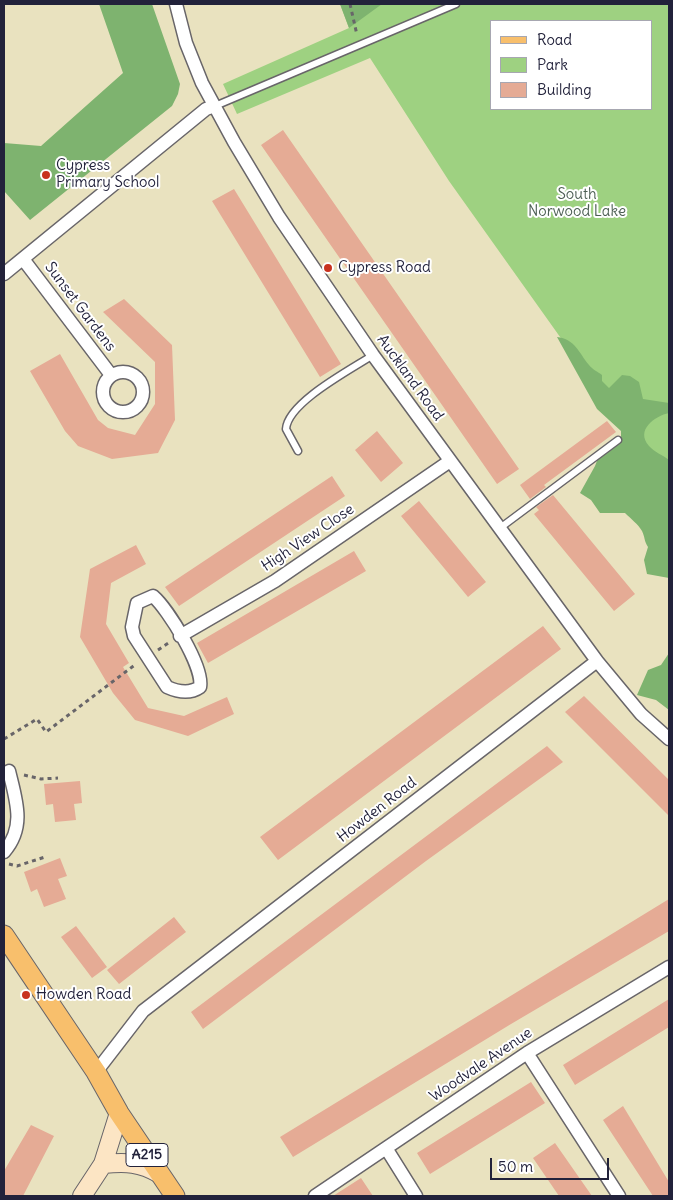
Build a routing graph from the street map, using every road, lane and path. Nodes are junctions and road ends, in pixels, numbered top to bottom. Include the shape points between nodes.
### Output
1 (176, 4) edge
2 (350, 4) edge
3 (456, 4) edge
4 (359, 44) junction
5 (215, 106) junction
6 (23, 259) junction
7 (4, 274) edge
8 (373, 356) junction
9 (110, 375) dead end
10 (618, 440) dead end
11 (298, 451) dead end
12 (450, 461) junction
13 (500, 528) junction
14 (180, 636) junction
15 (146, 656) junction
16 (597, 661) junction
17 (4, 739) edge
18 (669, 739) edge
19 (9, 771) joint
20 (58, 778) dead end
21 (4, 852) edge
22 (44, 857) dead end
23 (4, 862) edge
24 (4, 935) edge
25 (669, 967) edge
26 (527, 1053) junction
27 (96, 1072) junction
28 (119, 1113) junction
29 (386, 1148) junction
30 (103, 1164) junction
31 (160, 1174) junction
32 (82, 1196) edge
33 (175, 1196) edge
34 (315, 1196) edge
35 (416, 1196) edge
36 (618, 1196) edge

1 - 5 street, Auckland Road via 192,61
2 - 4 path
3 - 4 lane
4 - 5 lane
5 - 6 street via 206,109
5 - 8 street, Auckland Road via 279,217
6 - 7 street
6 - 9 street, Sunset Gardens
8 - 11 lane via 308,399 288,420 286,429
8 - 12 street, Auckland Road
10 - 13 lane
12 - 13 street, Auckland Road
12 - 14 street, High View Close via 275,580
13 - 16 street, Auckland Road
14 - 15 path
14 - 15 street via 158,601 153,596 145,598 137,603 132,627
14 - 15 street via 202,680 195,690 186,692 167,687
15 - 17 path via 46,732 37,719
16 - 18 street, Auckland Road via 640,714
16 - 27 street, Howden Road via 143,1011
19 - 20 path via 41,779
19 - 21 street via 19,818 17,830
22 - 23 path via 17,866
24 - 27 main road, A215
25 - 26 street, Woodvale Avenue
26 - 29 street, Woodvale Avenue
26 - 36 street
27 - 28 main road, A215
28 - 30 main road
28 - 31 main road, A215
29 - 34 street, Woodvale Avenue
29 - 35 street
30 - 31 main road via 145,1165
30 - 32 main road
31 - 33 main road, A215

